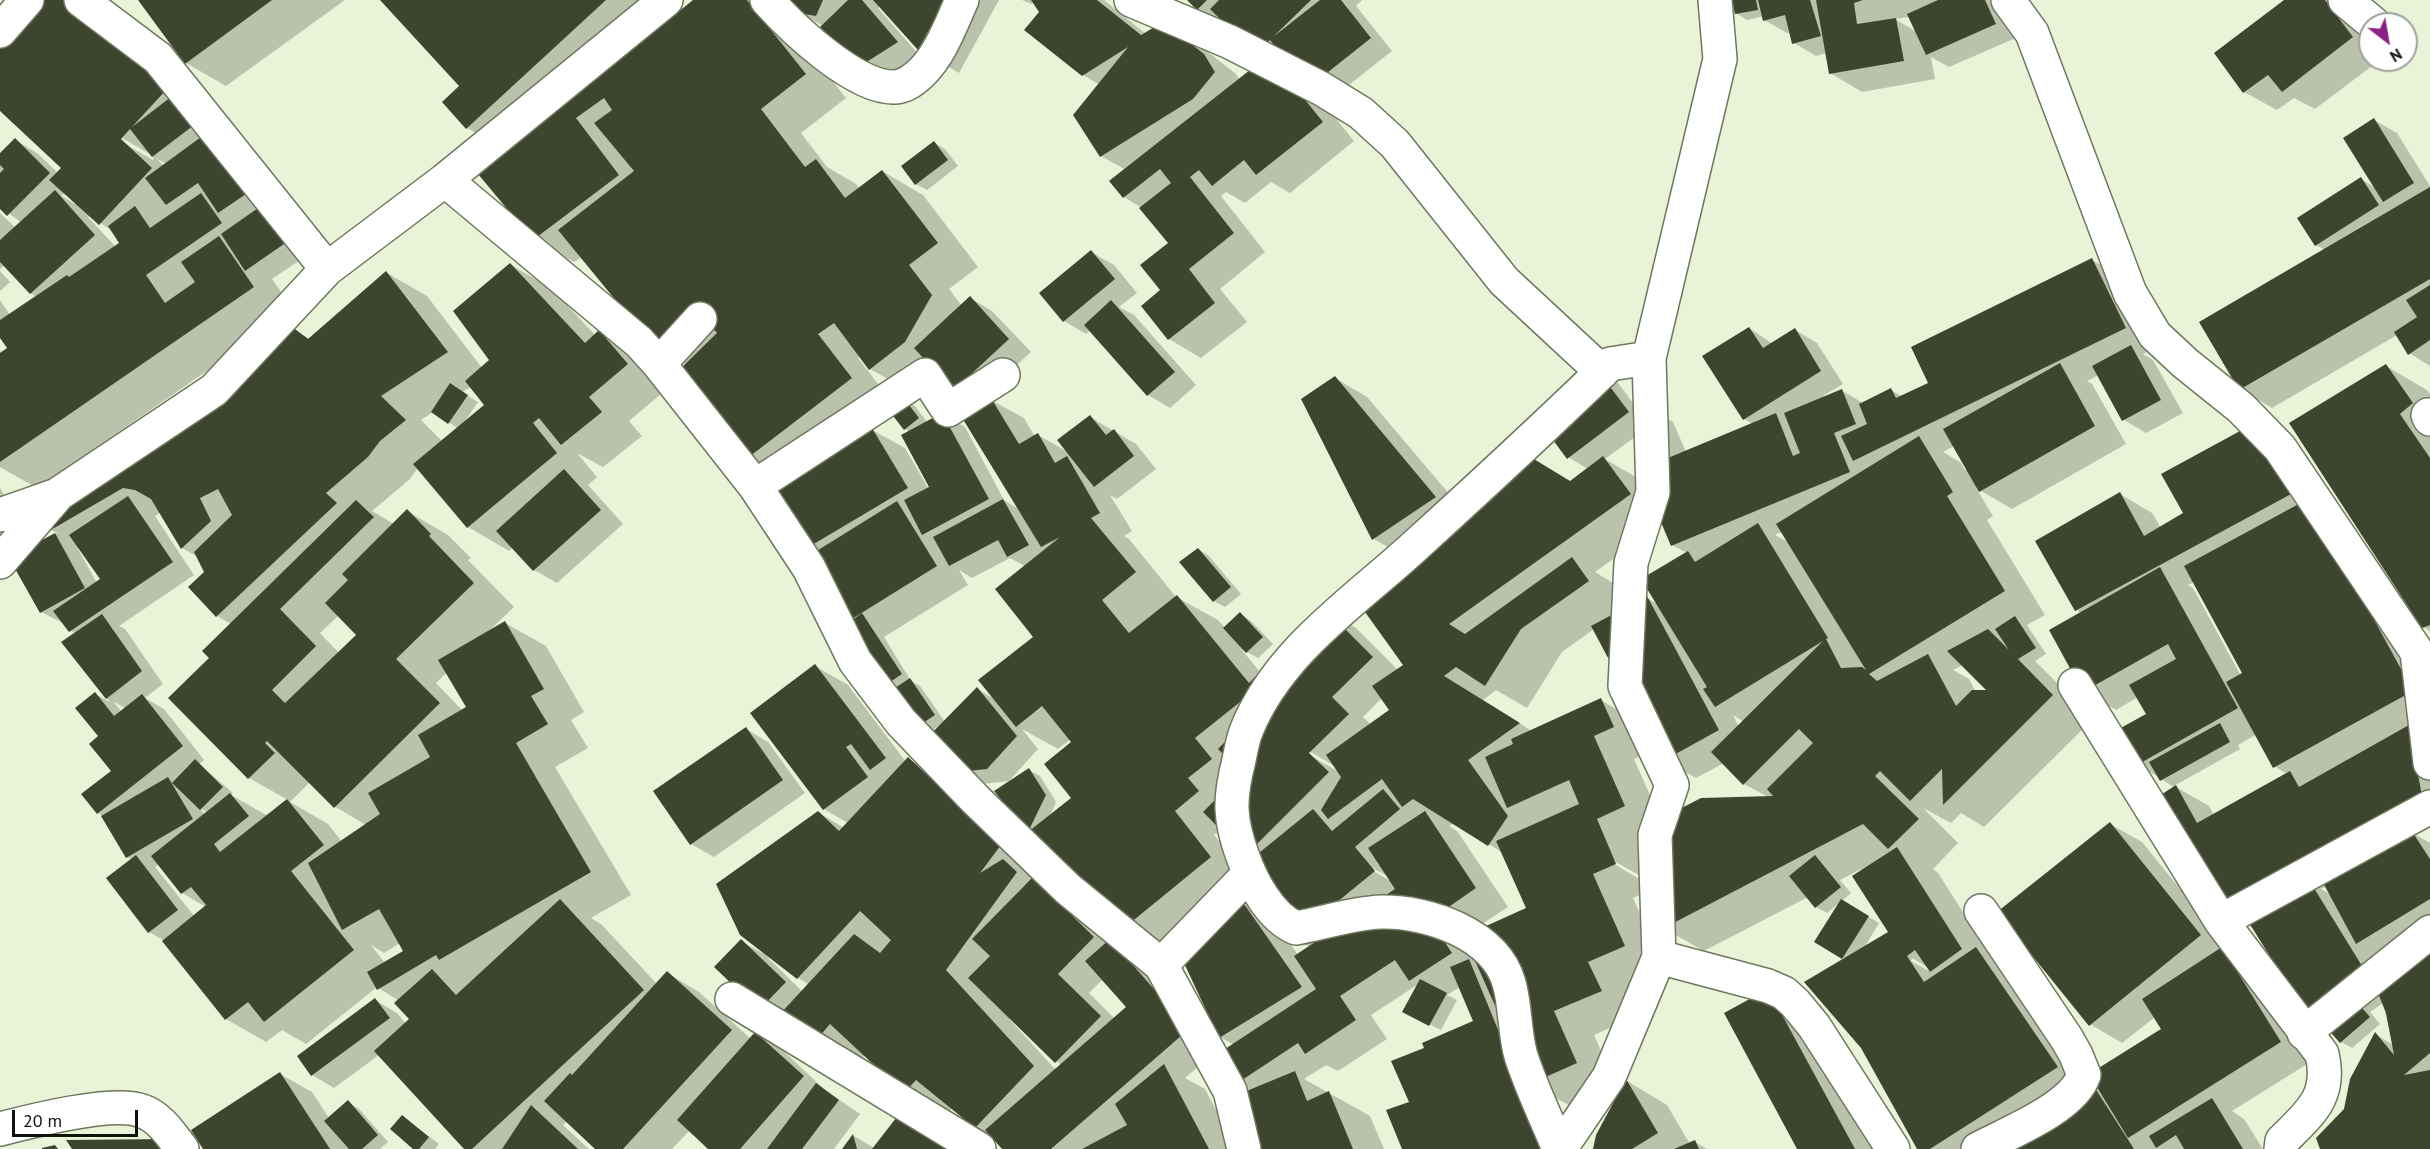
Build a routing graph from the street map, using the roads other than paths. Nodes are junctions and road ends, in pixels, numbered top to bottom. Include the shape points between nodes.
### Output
1 (27, 0) edge
2 (81, 0) edge
3 (666, 0) edge
4 (767, 0) edge
5 (962, 0) edge
6 (1131, 0) edge
7 (1715, 0) edge
8 (2008, 0) edge
9 (2345, 0) edge
10 (1172, 10) edge
11 (2360, 12) edge
12 (0, 31) edge
13 (445, 180) junction
14 (327, 269) junction
15 (700, 319) dead end
16 (1649, 358) junction
17 (659, 364) junction
18 (1602, 372) junction
19 (1003, 375) dead end
20 (755, 486) junction
21 (57, 495) junction
22 (3, 506) edge
23 (0, 562) edge
24 (2424, 649) edge
25 (2075, 685) dead end
26 (2430, 763) edge
27 (2430, 807) edge
28 (1249, 874) junction
29 (1981, 911) dead end
30 (2221, 921) junction
31 (2430, 932) edge
32 (1659, 957) junction
33 (1161, 965) junction
34 (732, 999) dead end
35 (2304, 1033) junction
36 (0, 1129) edge
37 (182, 1149) edge
38 (980, 1149) edge
39 (1245, 1149) edge
40 (1560, 1149) edge
41 (1893, 1149) edge
42 (1978, 1149) edge
43 (2281, 1149) edge

1 - 12 street
2 - 14 street via 158,58
3 - 13 street
4 - 5 street via 825,54 868,81 896,87 922,72 934,57
6 - 10 street
7 - 16 street via 1720,59
8 - 24 street via 2032,33 2130,293 2155,335 2241,408 2280,448
9 - 11 street
10 - 18 street via 1322,88 1361,113 1395,144 1504,281
13 - 14 street
13 - 17 street via 639,342
14 - 21 street via 214,390
15 - 17 street
16 - 18 street via 1610,364
16 - 32 street via 1653,492 1631,563 1625,686 1672,785 1655,835
17 - 20 street
18 - 28 street via 1413,548 1338,612 1296,653 1269,688 1246,729 1230,802 1234,832
19 - 20 street via 948,410 925,375
20 - 33 street via 810,568 855,661 901,722 1068,889
21 - 22 street
21 - 23 street
24 - 26 street
25 - 30 street
27 - 30 street
28 - 33 street
28 - 40 street via 1280,918 1296,928 1380,912 1406,913 1460,931 1484,944 1510,985 1521,1056
29 - 42 street via 2067,1039 2084,1075 2077,1090 2055,1107
30 - 35 street
31 - 35 street
32 - 40 street via 1610,1077
32 - 41 street via 1784,993 1814,1026
33 - 39 street via 1230,1092
34 - 38 street
35 - 43 street via 2322,1054 2324,1087 2318,1104 2282,1141
36 - 37 street via 128,1108 155,1117

